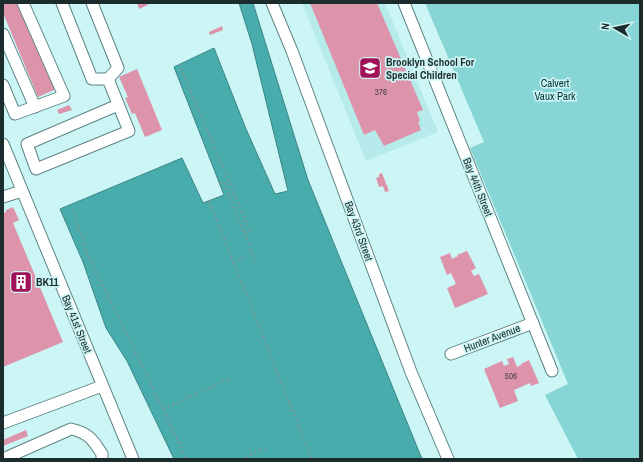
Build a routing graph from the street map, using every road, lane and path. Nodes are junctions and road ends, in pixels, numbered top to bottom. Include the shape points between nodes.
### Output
1 (23, 3) edge
2 (62, 3) edge
3 (92, 3) edge
4 (272, 3) edge
5 (404, 3) edge
6 (3, 34) edge
7 (179, 64) dead end
8 (108, 79) junction
9 (3, 85) edge
10 (118, 105) junction
11 (35, 107) junction
12 (3, 144) edge
13 (6, 161) edge
14 (220, 183) dead end
15 (22, 191) junction
16 (3, 197) edge
17 (209, 201) dead end
18 (72, 210) dead end
19 (243, 233) junction
20 (246, 256) dead end
21 (256, 263) dead end
22 (233, 264) junction
23 (533, 322) junction
24 (451, 354) dead end
25 (552, 371) dead end
26 (229, 379) dead end
27 (102, 386) junction
28 (163, 409) junction
29 (3, 423) edge
30 (266, 447) dead end
31 (103, 457) edge
32 (3, 459) edge
33 (132, 459) edge
34 (186, 459) edge
35 (241, 459) edge
36 (312, 459) edge
37 (448, 459) edge

1 - 11 street via 64,96
2 - 8 street via 92,79
3 - 8 street via 118,68
4 - 37 street, Bay 43rd Street via 411,372
5 - 23 street, Bay 44th Street
6 - 11 street
7 - 19 path via 250,231
8 - 10 street
9 - 11 street via 16,114
10 - 10 street via 27,144 36,169 129,131
12 - 13 street, Bay 41st Street
13 - 15 street, Bay 41st Street
14 - 19 path via 224,182
15 - 16 street
15 - 27 street, Bay 41st Street
17 - 22 path
18 - 28 path via 86,253
19 - 21 path
20 - 22 path
22 - 36 path
23 - 24 street, Hunter Avenue
23 - 25 street, Bay 44th Street
26 - 28 path
27 - 29 street
27 - 33 street, Bay 41st Street
28 - 34 path
30 - 35 path
31 - 32 street via 89,436 71,429

